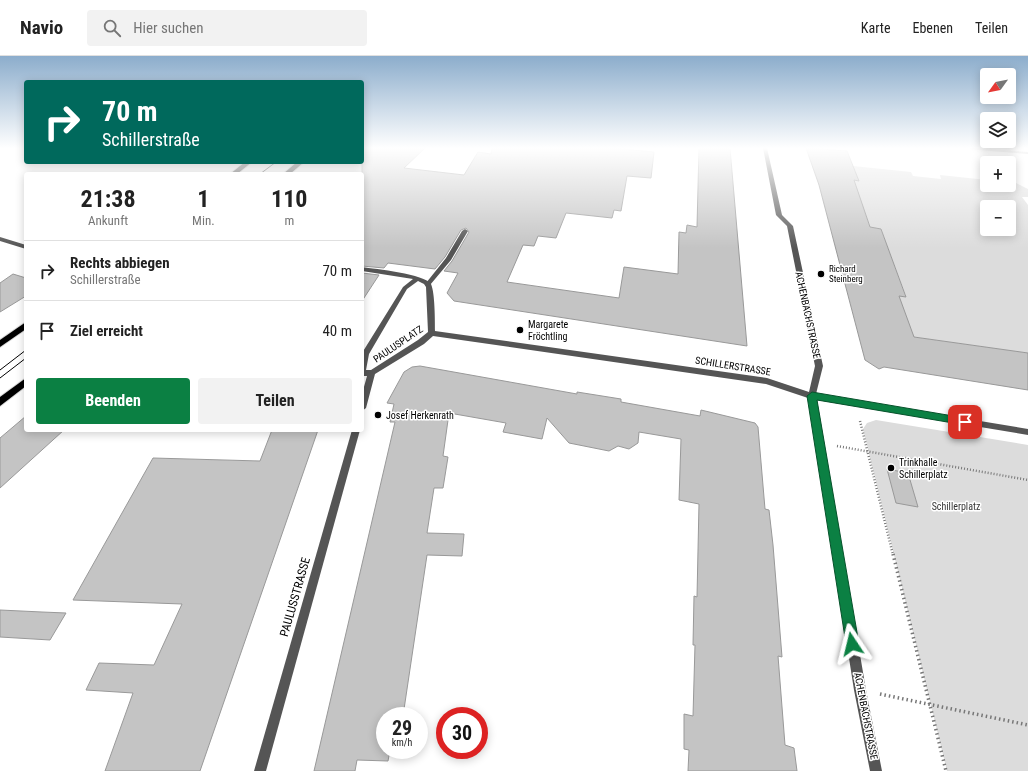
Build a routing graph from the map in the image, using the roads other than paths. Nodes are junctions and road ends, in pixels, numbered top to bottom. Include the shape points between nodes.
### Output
1 (772, 181) edge
2 (465, 231) dead end
3 (0, 239) edge
4 (24, 246) edge
5 (364, 269) edge
6 (418, 278) junction
7 (428, 284) junction
8 (24, 326) edge
9 (432, 333) junction
10 (0, 344) edge
11 (364, 360) edge
12 (364, 372) edge
13 (372, 373) junction
14 (24, 383) edge
15 (812, 396) junction
16 (364, 401) edge
17 (0, 402) edge
18 (355, 432) edge
19 (1028, 432) edge
20 (260, 771) edge
21 (876, 771) edge

1 - 15 street, ACHENBACHSTRASSE via 779,215 790,226 819,366
2 - 7 street via 449,259
3 - 4 street
5 - 6 street
6 - 7 street
6 - 11 street, PAULUSPLATZ via 406,288 365,354
7 - 9 street, PAULUSPLATZ
8 - 10 main road
9 - 13 street, PAULUSPLATZ
9 - 15 street, SCHILLERSTRASSE via 767,382
12 - 13 street, PAULUSPLATZ
13 - 16 street
14 - 17 main road
15 - 19 street, SCHILLERSTRASSE
15 - 21 street, ACHENBACHSTRASSE via 860,690
18 - 20 street, PAULUSSTRASSE

